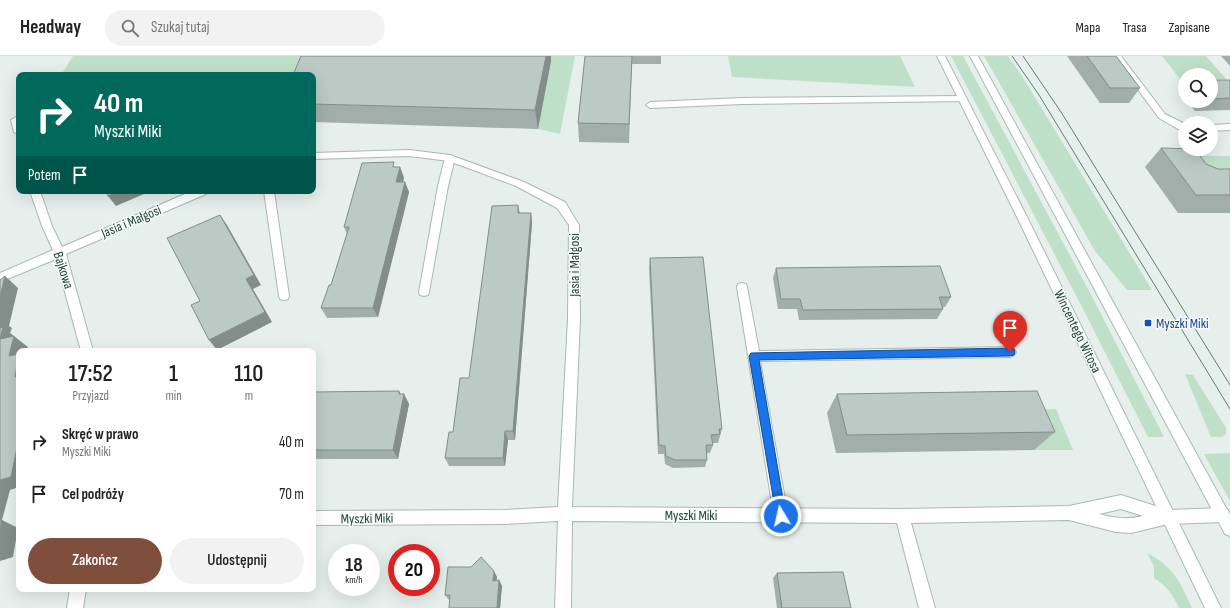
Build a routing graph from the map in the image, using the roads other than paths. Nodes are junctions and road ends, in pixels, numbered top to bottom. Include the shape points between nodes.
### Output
1 (941, 56) edge
2 (974, 56) edge
3 (1117, 56) edge
4 (963, 99) junction
5 (650, 105) dead end
6 (1178, 125) edge
7 (1218, 128) edge
8 (1230, 128) edge
9 (316, 156) edge
10 (450, 158) junction
11 (36, 194) edge
12 (195, 194) edge
13 (269, 194) edge
14 (60, 253) junction
15 (0, 278) edge
16 (742, 287) dead end
17 (424, 292) dead end
18 (284, 296) dead end
19 (86, 348) edge
20 (1010, 352) dead end
21 (754, 356) junction
22 (1068, 513) junction
23 (565, 514) junction
24 (1223, 515) junction
25 (781, 516) junction
26 (902, 516) junction
27 (1168, 517) junction
28 (316, 518) edge
29 (1230, 529) edge
30 (78, 592) edge
31 (75, 608) edge
32 (563, 608) edge
33 (927, 608) edge
34 (1212, 608) edge

1 - 4 street, Wincentego Witosa
2 - 24 street
3 - 6 lane via 1162,116
4 - 5 lane via 742,101
4 - 27 street, Wincentego Witosa
7 - 8 lane
9 - 10 street, Jasia i Małgosi via 409,153
10 - 17 lane
10 - 23 street, Jasia i Małgosi via 520,184 561,205 574,225 574,319
11 - 14 street, Bajkowa
12 - 14 street, Jasia i Małgosi
13 - 18 lane
14 - 15 street, Jasia i Małgosi
14 - 19 street, Bajkowa
16 - 21 lane
20 - 21 lane
21 - 25 lane
22 - 26 street, Myszki Miki
22 - 27 street, Myszki Miki via 1116,525 1131,526
22 - 27 street, Myszki Miki via 1120,502
23 - 25 street, Myszki Miki
23 - 28 street, Myszki Miki via 505,517
23 - 32 street, Jasia i Małgosi
24 - 27 street, Myszki Miki
24 - 29 street
25 - 26 street, Myszki Miki
26 - 33 street
27 - 34 street, Wincentego Witosa
30 - 31 street

